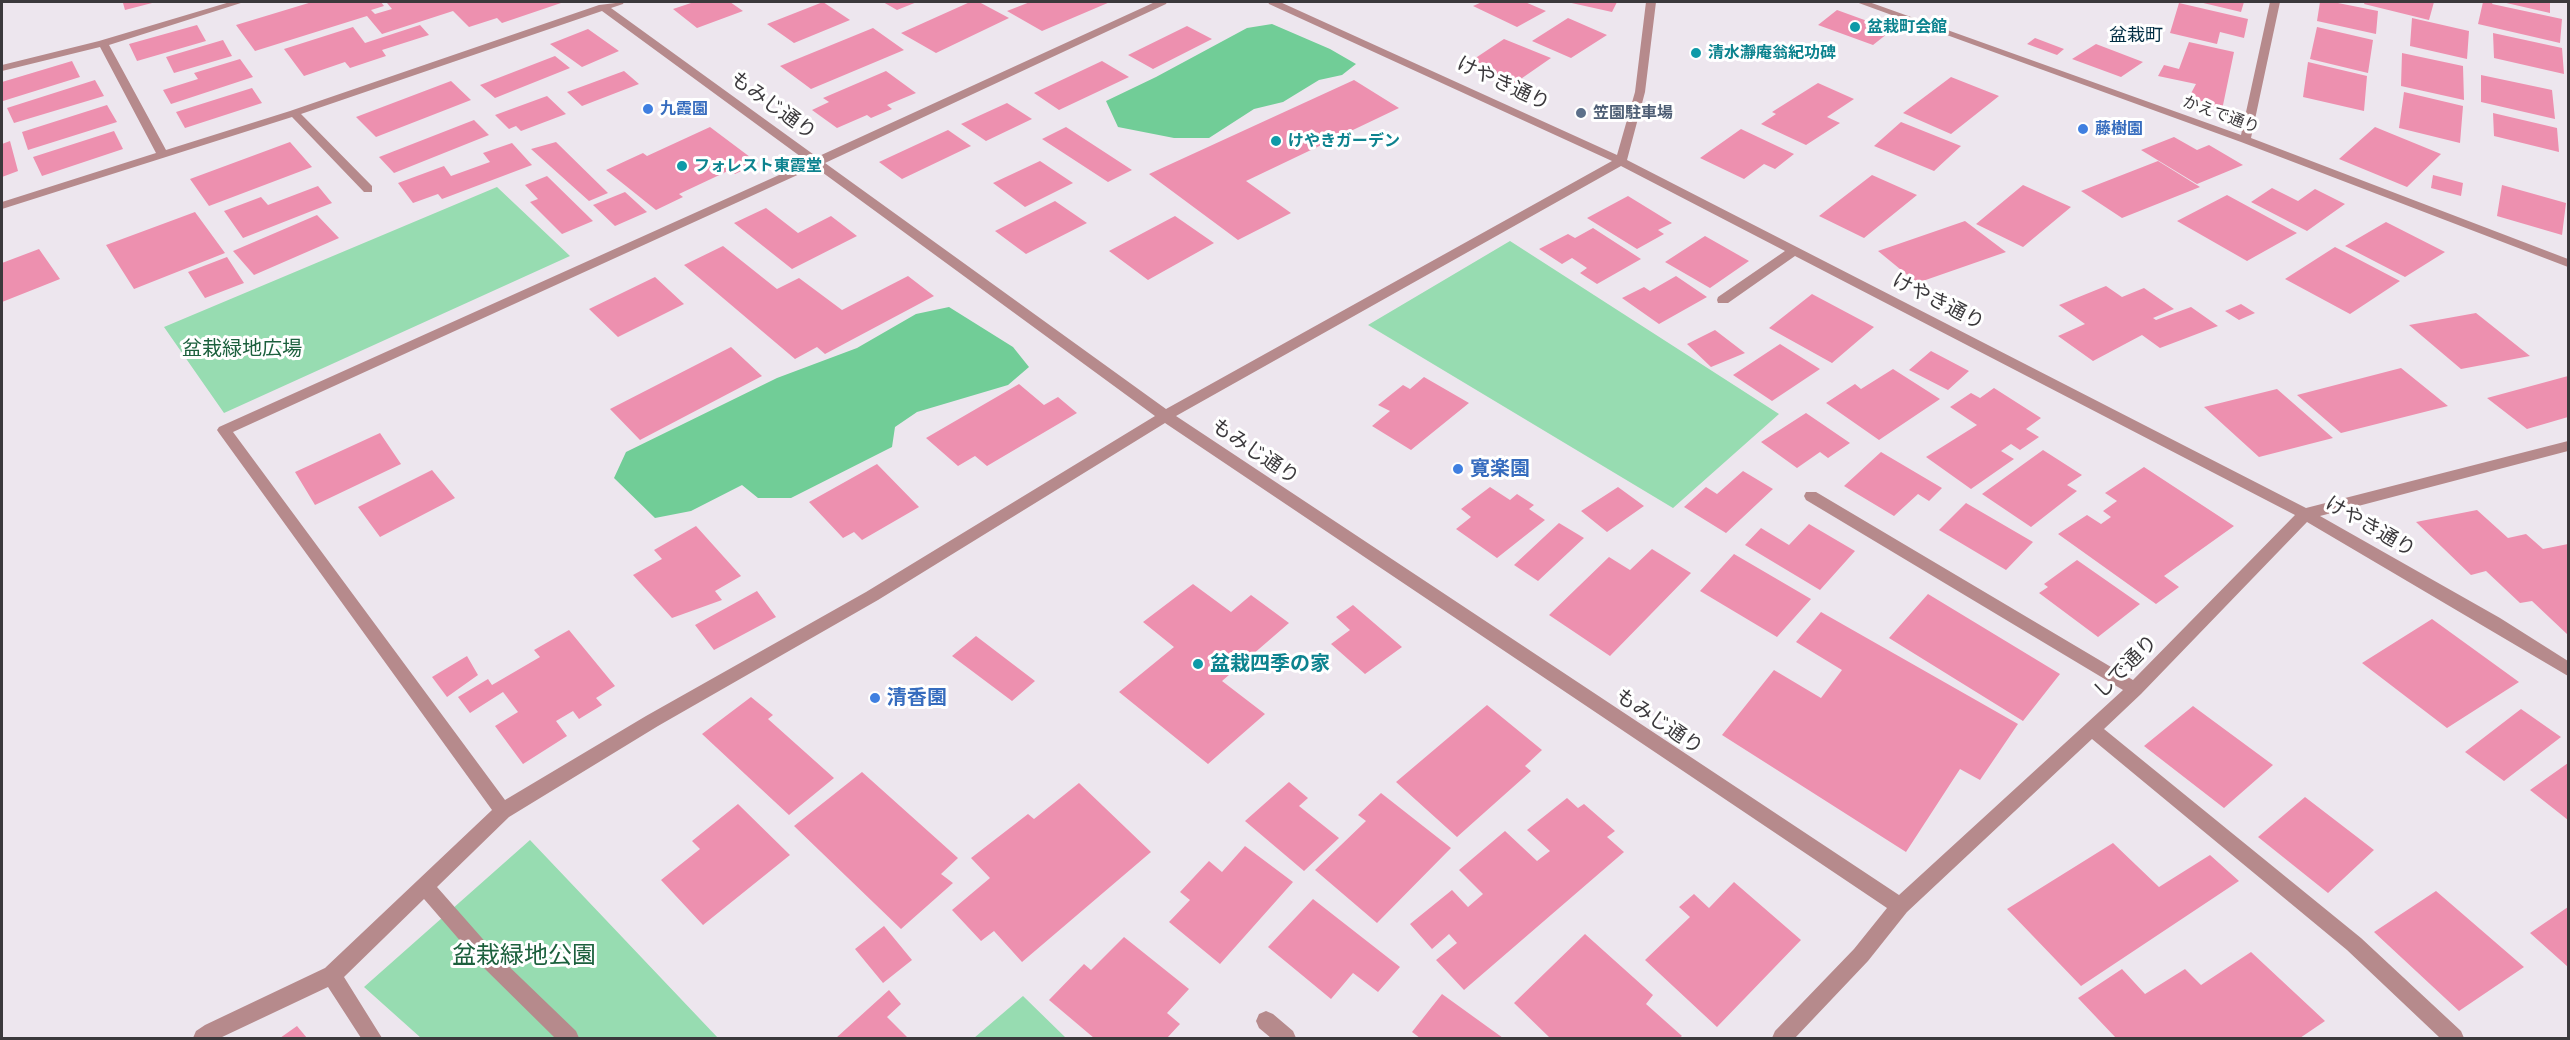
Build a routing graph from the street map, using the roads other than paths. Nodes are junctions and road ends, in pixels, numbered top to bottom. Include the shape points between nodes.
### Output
1 (239, 2) edge
2 (619, 2) edge
3 (1162, 2) edge
4 (1273, 2) edge
5 (1651, 2) edge
6 (1861, 2) edge
7 (2275, 2) edge
8 (603, 7) junction
9 (103, 43) junction
10 (2, 69) edge
11 (294, 113) junction
12 (2245, 140) junction
13 (163, 155) junction
14 (1621, 161) junction
15 (817, 162) junction
16 (368, 189) dead end
17 (2, 206) edge
18 (1793, 250) junction
19 (2568, 263) edge
20 (1723, 300) dead end
21 (1166, 416) junction
22 (2568, 446) edge
23 (1811, 496) dead end
24 (2305, 514) junction
25 (2568, 669) edge
26 (2135, 689) junction
27 (2092, 730) junction
28 (503, 811) junction
29 (426, 888) junction
30 (1900, 906) junction
31 (332, 975) junction
32 (1266, 1022) dead end
33 (203, 1038) edge
34 (372, 1038) edge
35 (569, 1038) edge
36 (1286, 1038) edge
37 (1782, 1038) edge
38 (2454, 1038) edge

1 - 9 street
2 - 8 street
3 - 15 street
4 - 14 street, けやき通り
5 - 14 street via 1640,92
6 - 12 street, かえで通り
7 - 12 street
8 - 11 street
8 - 15 street, もみじ通り
9 - 10 street
9 - 13 street
11 - 13 street
11 - 16 street
12 - 19 street, かえで通り
13 - 17 street
14 - 18 street, けやき通り
14 - 21 street
15 - 21 street, もみじ通り
15 - 28 street via 224,430
18 - 20 street
18 - 24 street, けやき通り
21 - 28 street via 872,596
21 - 30 street, もみじ通り
22 - 24 street
23 - 26 street
24 - 25 street, けやき通り
24 - 26 street, しで通り
26 - 27 street, しで通り
27 - 30 street, しで通り
27 - 38 street via 2354,944
28 - 29 street
29 - 31 street
29 - 35 street via 489,960
30 - 37 street, しで通り via 1861,955
31 - 33 street
31 - 34 street
32 - 36 street

